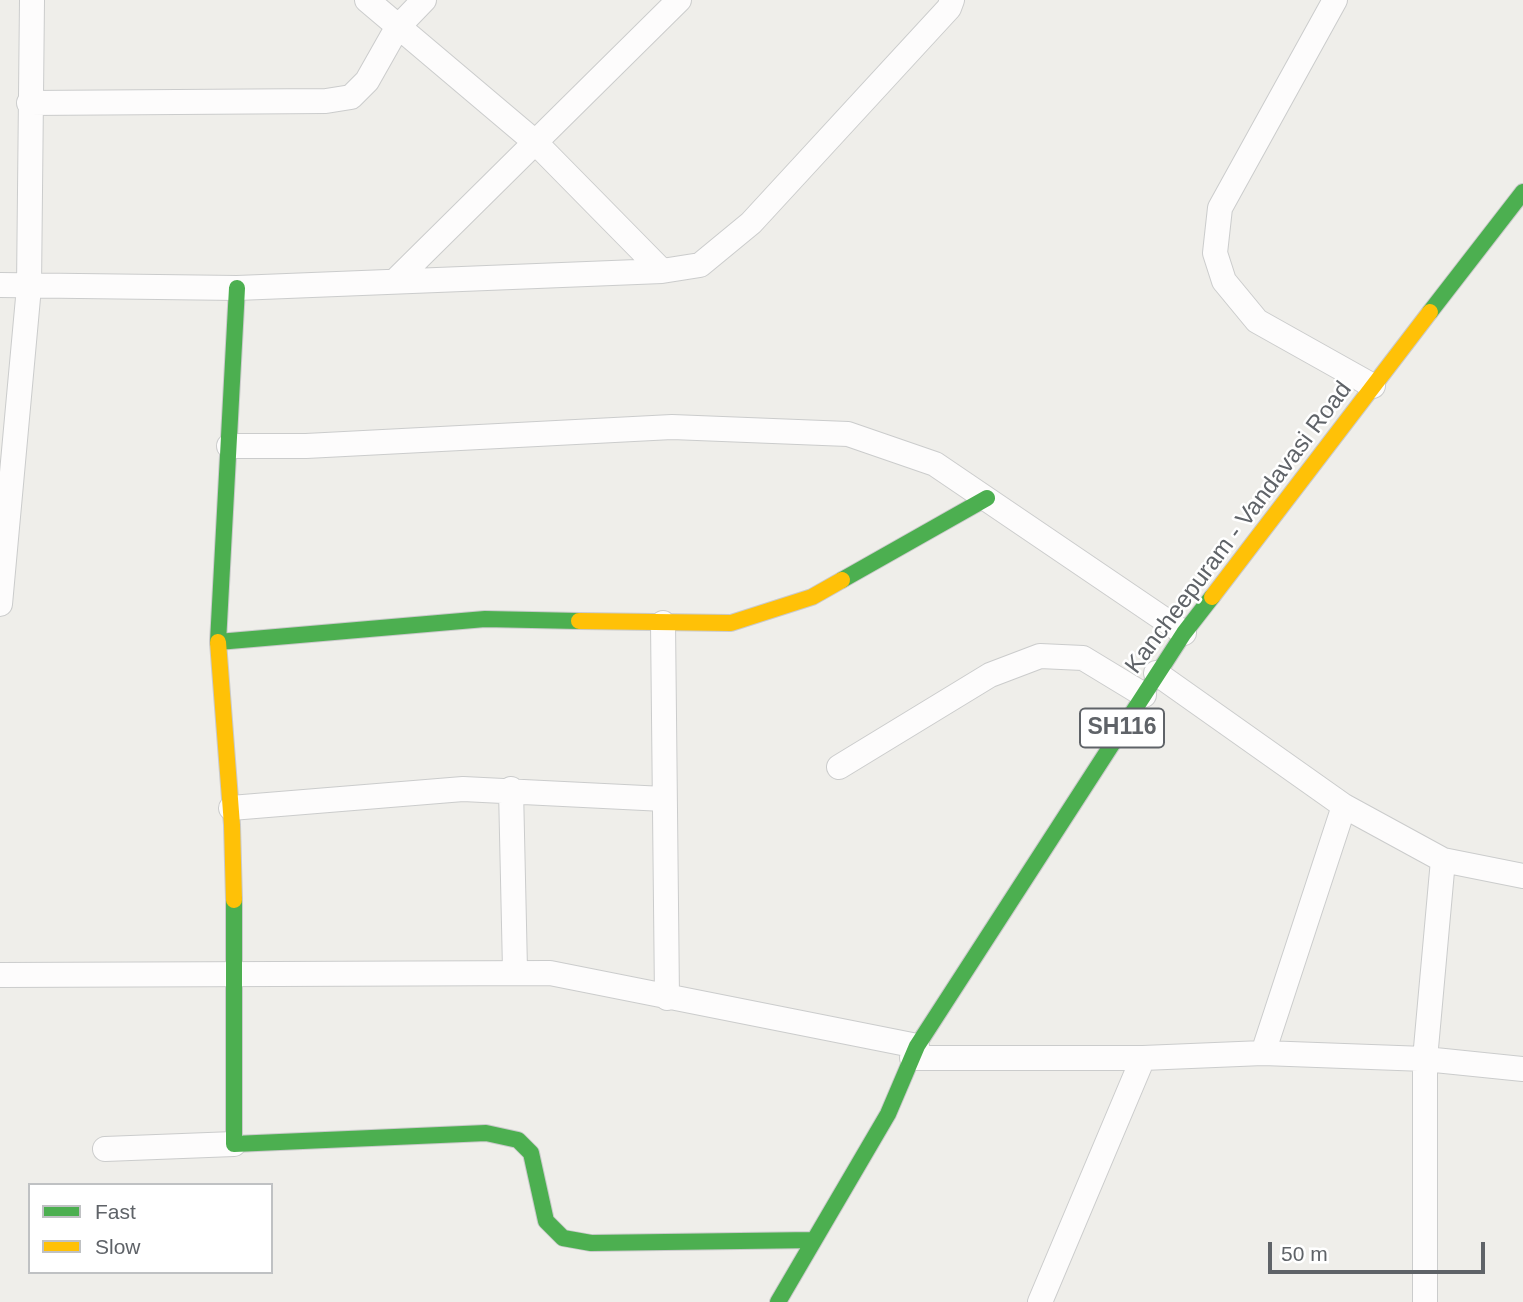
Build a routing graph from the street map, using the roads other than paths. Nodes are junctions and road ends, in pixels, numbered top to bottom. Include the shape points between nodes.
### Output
1 (32, 0) edge
2 (367, 0) edge
3 (424, 0) edge
4 (679, 0) edge
5 (952, 0) edge
6 (1335, 0) edge
7 (397, 28) junction
8 (29, 103) junction
9 (535, 142) junction
10 (1523, 192) edge
11 (662, 271) junction
12 (396, 280) junction
13 (0, 285) edge
14 (29, 287) junction
15 (237, 288) junction
16 (1373, 386) junction
17 (229, 446) junction
18 (987, 498) junction
19 (0, 604) edge
20 (663, 623) junction
21 (1184, 633) junction
22 (219, 642) junction
23 (1156, 673) junction
24 (1144, 695) junction
25 (839, 767) dead end
26 (512, 789) junction
27 (664, 799) junction
28 (1344, 806) junction
29 (231, 808) junction
30 (1443, 860) junction
31 (1523, 876) edge
32 (515, 971) junction
33 (236, 974) junction
34 (0, 975) edge
35 (667, 998) junction
36 (915, 1052) junction
37 (1263, 1053) junction
38 (1143, 1058) junction
39 (1425, 1059) junction
40 (1523, 1069) edge
41 (234, 1144) junction
42 (106, 1149) dead end
43 (814, 1240) junction
44 (778, 1302) edge
45 (1040, 1302) edge
46 (1425, 1302) edge

1 - 8 street
2 - 7 street
3 - 7 street
4 - 9 street
5 - 11 street via 751,223 700,265
6 - 16 street via 1220,208 1215,253 1224,282 1257,321
7 - 8 street via 367,81 351,97 326,101
7 - 9 street
8 - 14 street
9 - 11 street
9 - 12 street
10 - 16 street, Kancheepuram - Vandavasi Road / SH116
11 - 12 street
12 - 15 street
13 - 14 street
14 - 15 street
14 - 19 street
15 - 17 street
16 - 21 street, Kancheepuram - Vandavasi Road / SH116
17 - 18 street via 672,427 848,434 935,464
17 - 22 street
18 - 20 street via 812,597 731,623
18 - 21 street
20 - 22 street via 485,619
20 - 27 street
21 - 23 street, Kancheepuram - Vandavasi Road / SH116
22 - 29 street
23 - 24 street, Kancheepuram - Vandavasi Road / SH116
23 - 28 street
24 - 25 street via 1083,658 1040,656 990,675
24 - 36 street, Kancheepuram - Vandavasi Road / SH116
26 - 27 street
26 - 29 street
26 - 32 street
27 - 35 street
28 - 30 street
28 - 37 street
29 - 33 street
30 - 31 street
30 - 39 street
32 - 33 street
32 - 35 street via 550,973
33 - 34 street
33 - 41 street
35 - 36 street
36 - 38 street
36 - 43 street, Kancheepuram - Vandavasi Road / SH116 via 888,1114
37 - 38 street
37 - 39 street
38 - 45 street
39 - 40 street
39 - 46 street
41 - 42 street
41 - 43 street via 486,1133 518,1140 531,1153 546,1222 563,1238 591,1243
43 - 44 street, Kancheepuram - Vandavasi Road / SH116

